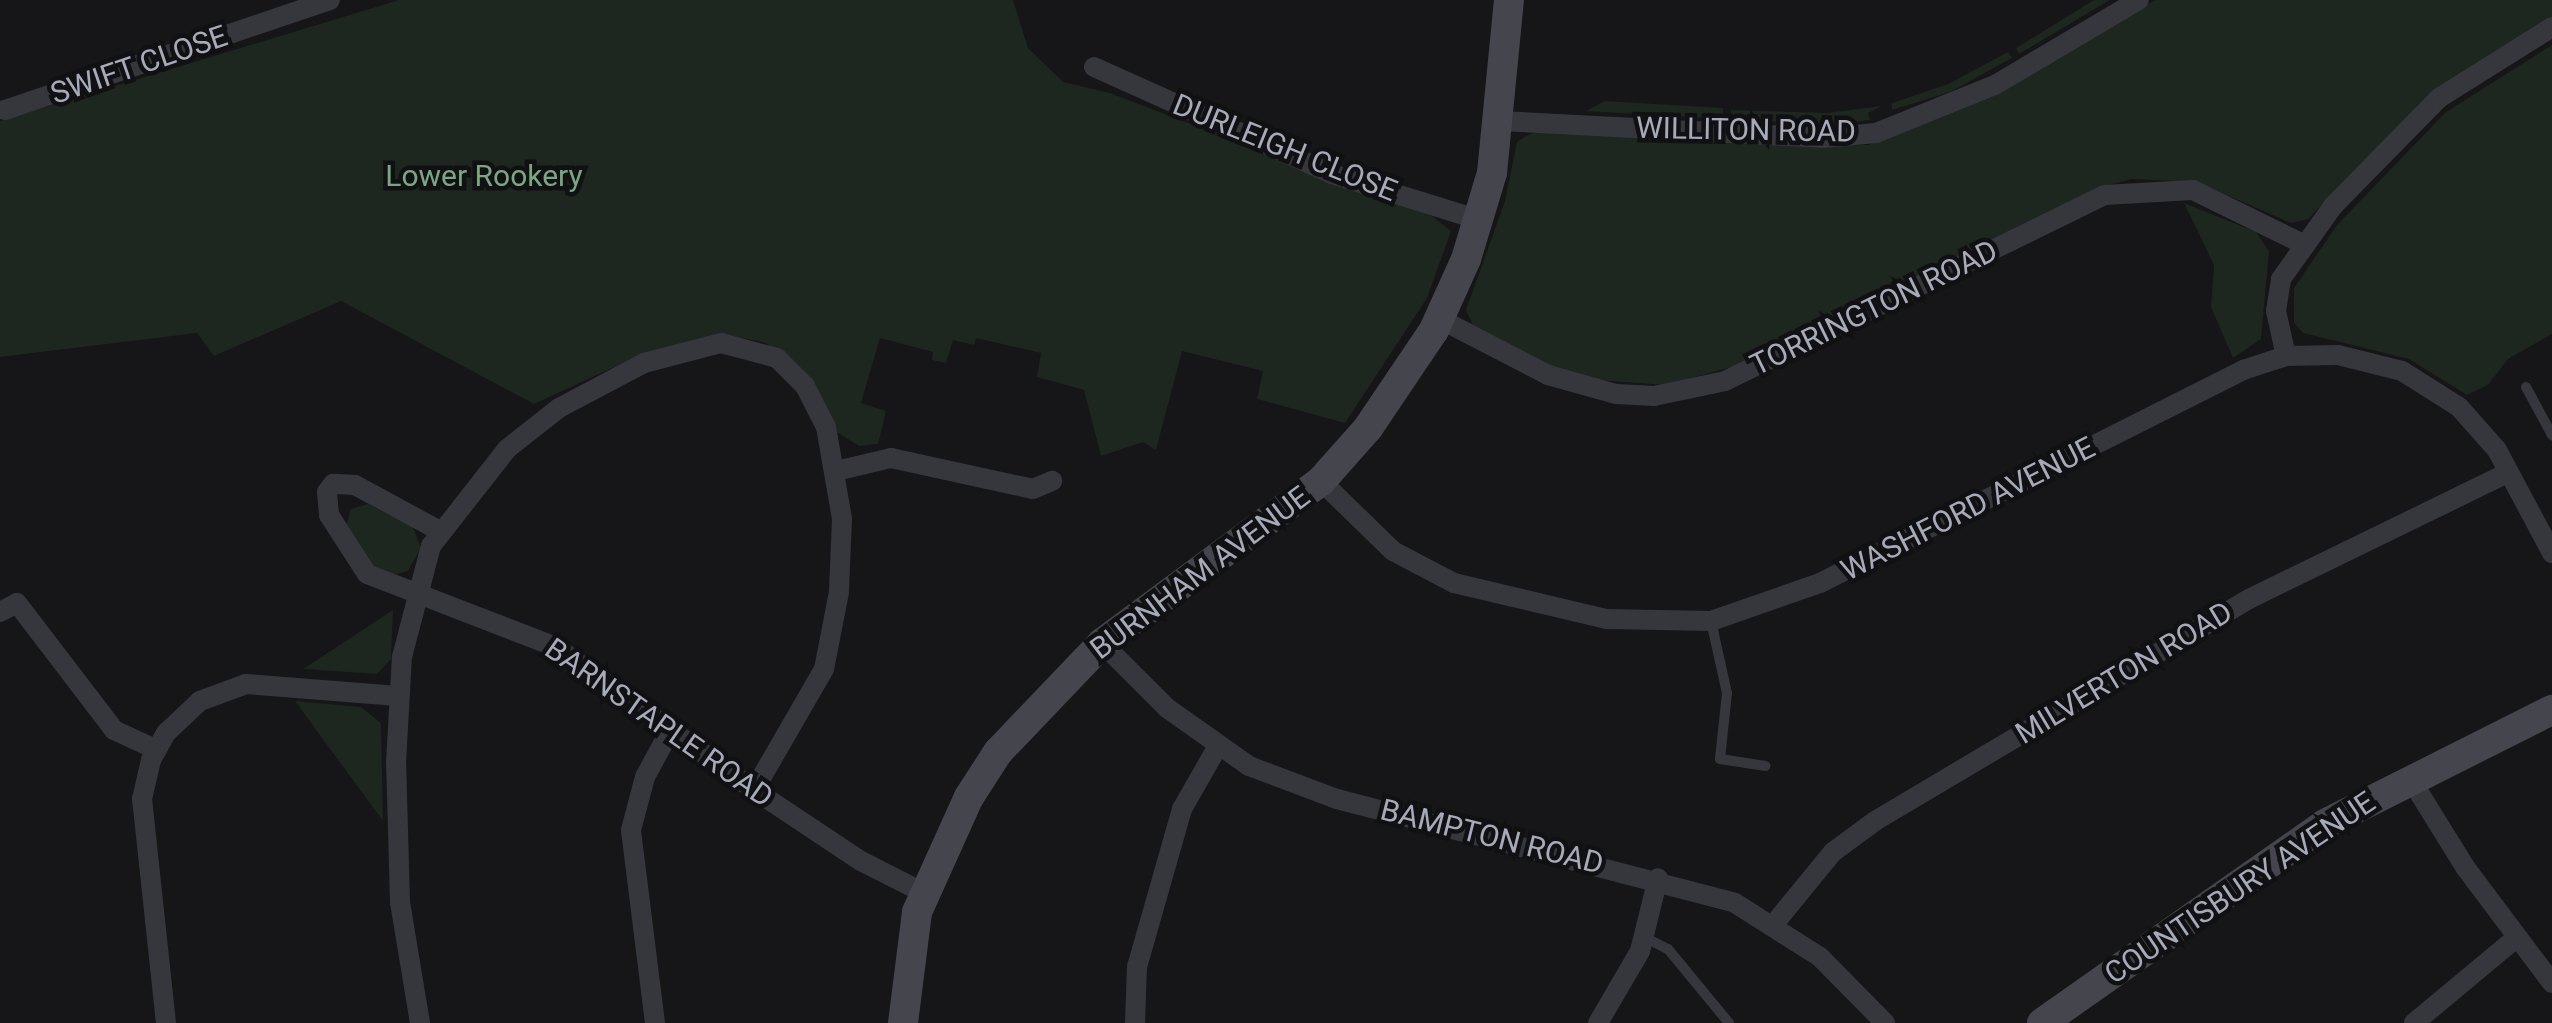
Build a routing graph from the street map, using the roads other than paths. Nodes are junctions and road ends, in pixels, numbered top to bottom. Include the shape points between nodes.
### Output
1 (330, 0) edge
2 (1509, 0) edge
3 (2139, 0) edge
4 (2552, 27) edge
5 (1094, 67) dead end
6 (5, 110) dead end
7 (1501, 121) junction
8 (1480, 220) junction
9 (2303, 244) junction
10 (1440, 319) junction
11 (2286, 356) junction
12 (2526, 387) dead end
13 (2552, 435) edge
14 (836, 471) junction
15 (2509, 472) junction
16 (1052, 482) dead end
17 (1321, 482) junction
18 (440, 531) junction
19 (2552, 553) edge
20 (416, 594) junction
21 (0, 612) edge
22 (1711, 621) junction
23 (1102, 643) junction
24 (398, 696) junction
25 (2552, 710) edge
26 (671, 729) junction
27 (1218, 746) junction
28 (157, 750) junction
29 (1765, 766) dead end
30 (2410, 778) junction
31 (754, 790) junction
32 (1658, 878) junction
33 (924, 892) junction
34 (1774, 924) junction
35 (1644, 937) junction
36 (2516, 938) junction
37 (2552, 984) edge
38 (166, 1023) edge
39 (420, 1023) edge
40 (655, 1023) edge
41 (903, 1023) edge
42 (1135, 1023) edge
43 (1598, 1023) edge
44 (1729, 1023) edge
45 (1886, 1023) edge
46 (2042, 1023) edge
47 (2414, 1023) edge

1 - 6 street, SWIFT CLOSE
2 - 7 street, BURNHAM AVENUE
3 - 7 street, WILLITON ROAD via 1994,85 1876,133 1822,138
4 - 9 street via 2440,98 2366,168
5 - 8 street, DURLEIGH CLOSE via 1332,174
7 - 8 street, BURNHAM AVENUE
8 - 10 street, BURNHAM AVENUE
9 - 10 street, TORRINGTON ROAD via 2242,208 2193,190 2104,194 1725,381 1654,396 1616,394 1548,375
9 - 11 street via 2277,296
10 - 17 street, BURNHAM AVENUE via 1368,428
11 - 15 street, WASHFORD AVENUE via 2364,358 2415,378 2470,417
11 - 22 street, WASHFORD AVENUE via 2243,370 1780,602
12 - 13 lane
14 - 16 street via 891,458 1033,489
14 - 18 street via 826,427 794,372 741,344 698,345 607,379 559,408 507,449
14 - 31 street via 842,566 831,642 803,716
15 - 19 street, WASHFORD AVENUE
15 - 34 street, MILVERTON ROAD via 2248,598 1875,820 1833,852
17 - 22 street, WASHFORD AVENUE via 1393,551 1454,583 1606,619
17 - 23 street, BURNHAM AVENUE
18 - 20 street
18 - 20 street, BARNSTAPLE ROAD via 355,485 332,484 327,492 330,515 367,574
20 - 24 street
20 - 26 street, BARNSTAPLE ROAD via 556,648
21 - 28 street via 17,602 114,730
22 - 29 lane via 1727,694 1720,758
23 - 27 street, BAMPTON ROAD via 1167,708
23 - 33 street, BURNHAM AVENUE via 1042,700 982,774
24 - 28 street via 246,684 200,701
24 - 39 street via 397,865
25 - 30 street, COUNTISBURY AVENUE
26 - 31 street, BARNSTAPLE ROAD
26 - 40 street via 645,777 630,830
27 - 32 street, BAMPTON ROAD via 1278,779 1337,799
27 - 42 street via 1182,809 1137,967
28 - 38 street via 146,778 143,823
30 - 36 street
30 - 46 street, COUNTISBURY AVENUE via 2299,841
31 - 33 street, BARNSTAPLE ROAD via 861,861
32 - 34 street, BAMPTON ROAD via 1735,903
32 - 35 street
33 - 41 street, BURNHAM AVENUE via 911,934
34 - 45 street, BAMPTON ROAD via 1820,957
35 - 43 street via 1626,982
35 - 44 lane via 1668,949
36 - 37 street
36 - 47 street

